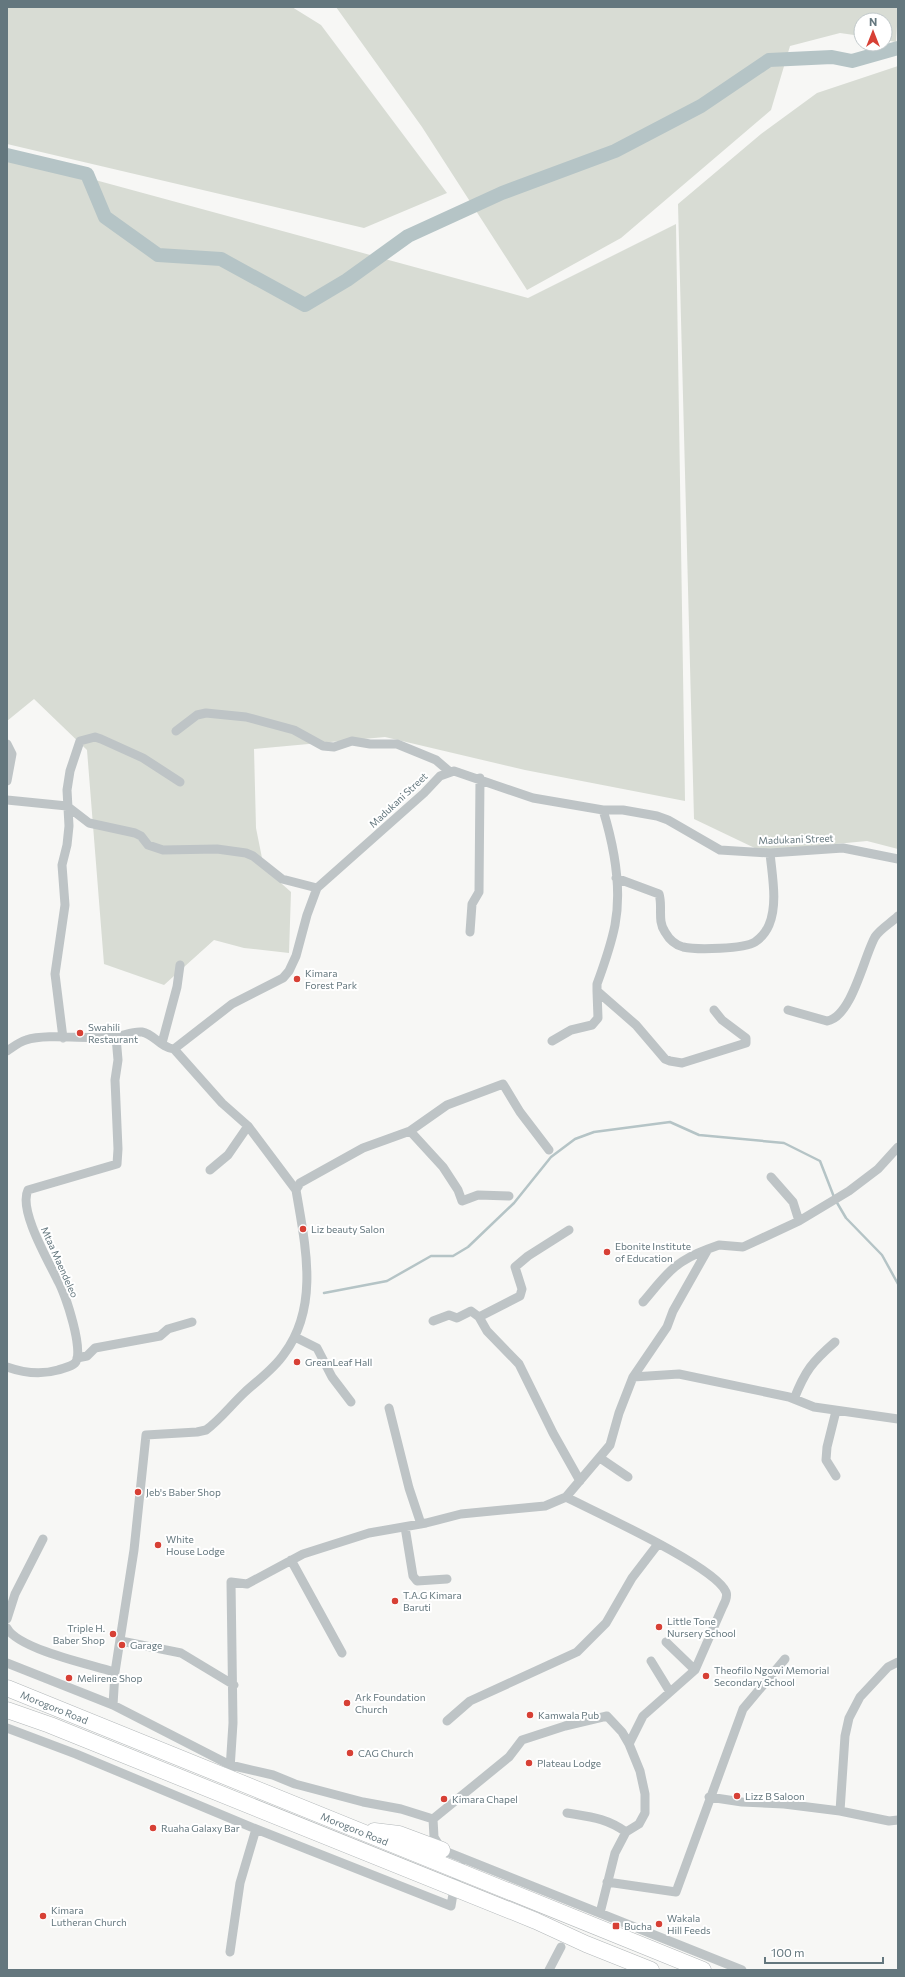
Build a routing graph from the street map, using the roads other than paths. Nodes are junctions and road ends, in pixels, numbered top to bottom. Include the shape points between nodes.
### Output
1 (176, 731) dead end
2 (7, 744) edge
3 (450, 772) junction
4 (480, 778) junction
5 (7, 781) edge
6 (180, 782) dead end
7 (7, 800) edge
8 (67, 806) junction
9 (602, 810) junction
10 (770, 853) junction
11 (898, 859) edge
12 (616, 878) junction
13 (317, 888) junction
14 (898, 916) edge
15 (470, 932) dead end
16 (180, 965) dead end
17 (597, 991) junction
18 (714, 1010) dead end
19 (788, 1010) dead end
20 (116, 1037) junction
21 (63, 1038) junction
22 (552, 1041) dead end
23 (162, 1044) junction
24 (174, 1048) junction
25 (7, 1051) edge
26 (248, 1126) junction
27 (410, 1131) junction
28 (898, 1148) edge
29 (549, 1150) dead end
30 (210, 1170) dead end
31 (772, 1177) dead end
32 (296, 1190) junction
33 (509, 1196) dead end
34 (799, 1222) junction
35 (569, 1230) dead end
36 (708, 1249) junction
37 (643, 1302) dead end
38 (479, 1317) junction
39 (433, 1321) dead end
40 (192, 1322) dead end
41 (295, 1337) junction
42 (835, 1342) dead end
43 (77, 1358) junction
44 (7, 1367) edge
45 (633, 1377) junction
46 (794, 1399) junction
47 (351, 1402) dead end
48 (389, 1408) dead end
49 (836, 1411) junction
50 (898, 1419) edge
51 (600, 1458) junction
52 (836, 1476) dead end
53 (628, 1478) dead end
54 (580, 1481) junction
55 (566, 1497) junction
56 (422, 1524) junction
57 (405, 1527) junction
58 (43, 1539) dead end
59 (658, 1544) junction
60 (291, 1560) junction
61 (447, 1579) dead end
62 (7, 1618) edge
63 (7, 1628) edge
64 (121, 1641) junction
65 (666, 1642) dead end
66 (342, 1653) dead end
67 (785, 1659) dead end
68 (651, 1661) dead end
69 (898, 1662) edge
70 (7, 1663) edge
71 (695, 1670) junction
72 (115, 1672) junction
73 (234, 1685) junction
74 (7, 1688) edge
75 (670, 1692) junction
76 (113, 1705) junction
77 (7, 1710) edge
78 (447, 1721) dead end
79 (7, 1728) edge
80 (629, 1744) junction
81 (228, 1771) junction
82 (709, 1797) junction
83 (840, 1811) junction
84 (567, 1813) dead end
85 (433, 1819) junction
86 (898, 1820) edge
87 (351, 1828) junction
88 (256, 1829) junction
89 (626, 1832) junction
90 (442, 1850) junction
91 (462, 1865) junction
92 (608, 1882) junction
93 (454, 1888) junction
94 (600, 1913) junction
95 (562, 1947) dead end
96 (230, 1952) dead end
97 (549, 1970) edge
98 (651, 1970) edge
99 (703, 1970) edge
100 (742, 1970) edge

1 - 3 street via 197,716 206,713 246,717 294,730 323,746 352,741 397,744 436,760
2 - 5 street via 12,758
3 - 4 street, Madukani Street
3 - 13 street, Madukani Street via 440,776
4 - 9 street, Madukani Street via 533,798
4 - 15 street via 478,892 472,904
6 - 8 street via 157,766 122,748 101,739 88,738 80,741 70,771
7 - 8 street
8 - 13 street via 89,823 138,835 154,847 170,851 217,849 246,853 282,879
8 - 21 street via 69,826 62,865 65,905 55,974
9 - 10 street, Madukani Street via 623,810 657,816 720,850
9 - 12 street via 613,852
10 - 11 street, Madukani Street via 843,848
10 - 12 street via 772,916 764,934 746,946 699,948 676,945 664,931 661,923 658,894
12 - 17 street via 616,924
13 - 24 street, Madukani Street via 296,956 283,978 232,1004
14 - 19 street via 876,936 848,1002 834,1018 827,1021
16 - 23 street
17 - 18 street via 636,1025 665,1059 675,1062 688,1061 746,1043 746,1038 722,1020
17 - 22 street via 596,1022 587,1027 571,1030
20 - 21 street
20 - 23 street via 132,1032 143,1032
20 - 43 street, Mtaa Maendeleo via 117,1164 28,1190 26,1194 28,1215 34,1231 65,1297 77,1343
21 - 25 street via 27,1040
23 - 24 street
24 - 26 street via 222,1103
26 - 30 street via 228,1155
26 - 32 street
27 - 29 street via 447,1105 503,1084 520,1112
27 - 32 street via 363,1148 332,1164 300,1183
27 - 33 street via 444,1167 462,1201 478,1195
28 - 34 street via 878,1169 849,1191
31 - 34 street via 793,1202
32 - 41 street via 307,1256 307,1275 302,1319
34 - 36 street via 743,1247 719,1245
35 - 38 street via 515,1267 522,1289 520,1296
36 - 37 street via 687,1257 671,1268
36 - 45 street via 673,1311 667,1327
38 - 39 street via 471,1311 457,1318 449,1315
38 - 54 street via 487,1331 519,1364 552,1433
40 - 43 street via 168,1329 160,1336 95,1348 87,1356
41 - 47 street via 317,1348 332,1377
41 - 64 street via 284,1356 206,1430 146,1435 135,1543
42 - 46 street via 814,1360 804,1375
43 - 44 street via 73,1364 51,1372 29,1372
45 - 46 street via 679,1374
45 - 51 street via 610,1445
46 - 49 street via 814,1407
48 - 56 street via 409,1488
49 - 50 street
49 - 52 street via 826,1460
51 - 53 street
51 - 54 street
54 - 55 street
55 - 56 street via 545,1506 462,1514
55 - 59 street
56 - 57 street
57 - 60 street via 388,1528 353,1537
57 - 61 street via 413,1576 417,1581
58 - 62 street via 15,1594
59 - 71 street via 697,1566 719,1583 726,1592 727,1597
59 - 78 street via 632,1578 606,1623 577,1652 477,1697
60 - 66 street
60 - 73 street via 247,1584 231,1582
63 - 72 street via 12,1636 47,1652
64 - 72 street
64 - 73 street via 181,1653
65 - 71 street
67 - 82 street via 742,1709
68 - 75 street
69 - 83 street via 888,1667 860,1697 849,1718 844,1736
70 - 76 street
71 - 75 street
72 - 76 street
73 - 81 street
74 - 81 highway, Morogoro Road
75 - 80 street via 643,1716
76 - 81 street
77 - 93 highway, Morogoro Road
79 - 88 street
80 - 85 street via 607,1716 522,1740 509,1757
80 - 89 street via 640,1771 645,1794 645,1813 639,1824
81 - 85 street via 273,1775 295,1784
81 - 87 highway, Morogoro Road
82 - 83 street
82 - 92 street via 676,1892
83 - 86 street via 889,1821
84 - 89 street via 600,1818
85 - 90 street via 434,1837
87 - 90 highway via 399,1834
87 - 91 highway, Morogoro Road
88 - 93 street via 451,1906
88 - 96 street via 240,1883
89 - 92 street via 614,1852
90 - 91 street
91 - 93 street
91 - 94 street
91 - 99 highway, Morogoro Road
92 - 94 street
93 - 98 highway, Morogoro Road
94 - 100 street
95 - 97 street

